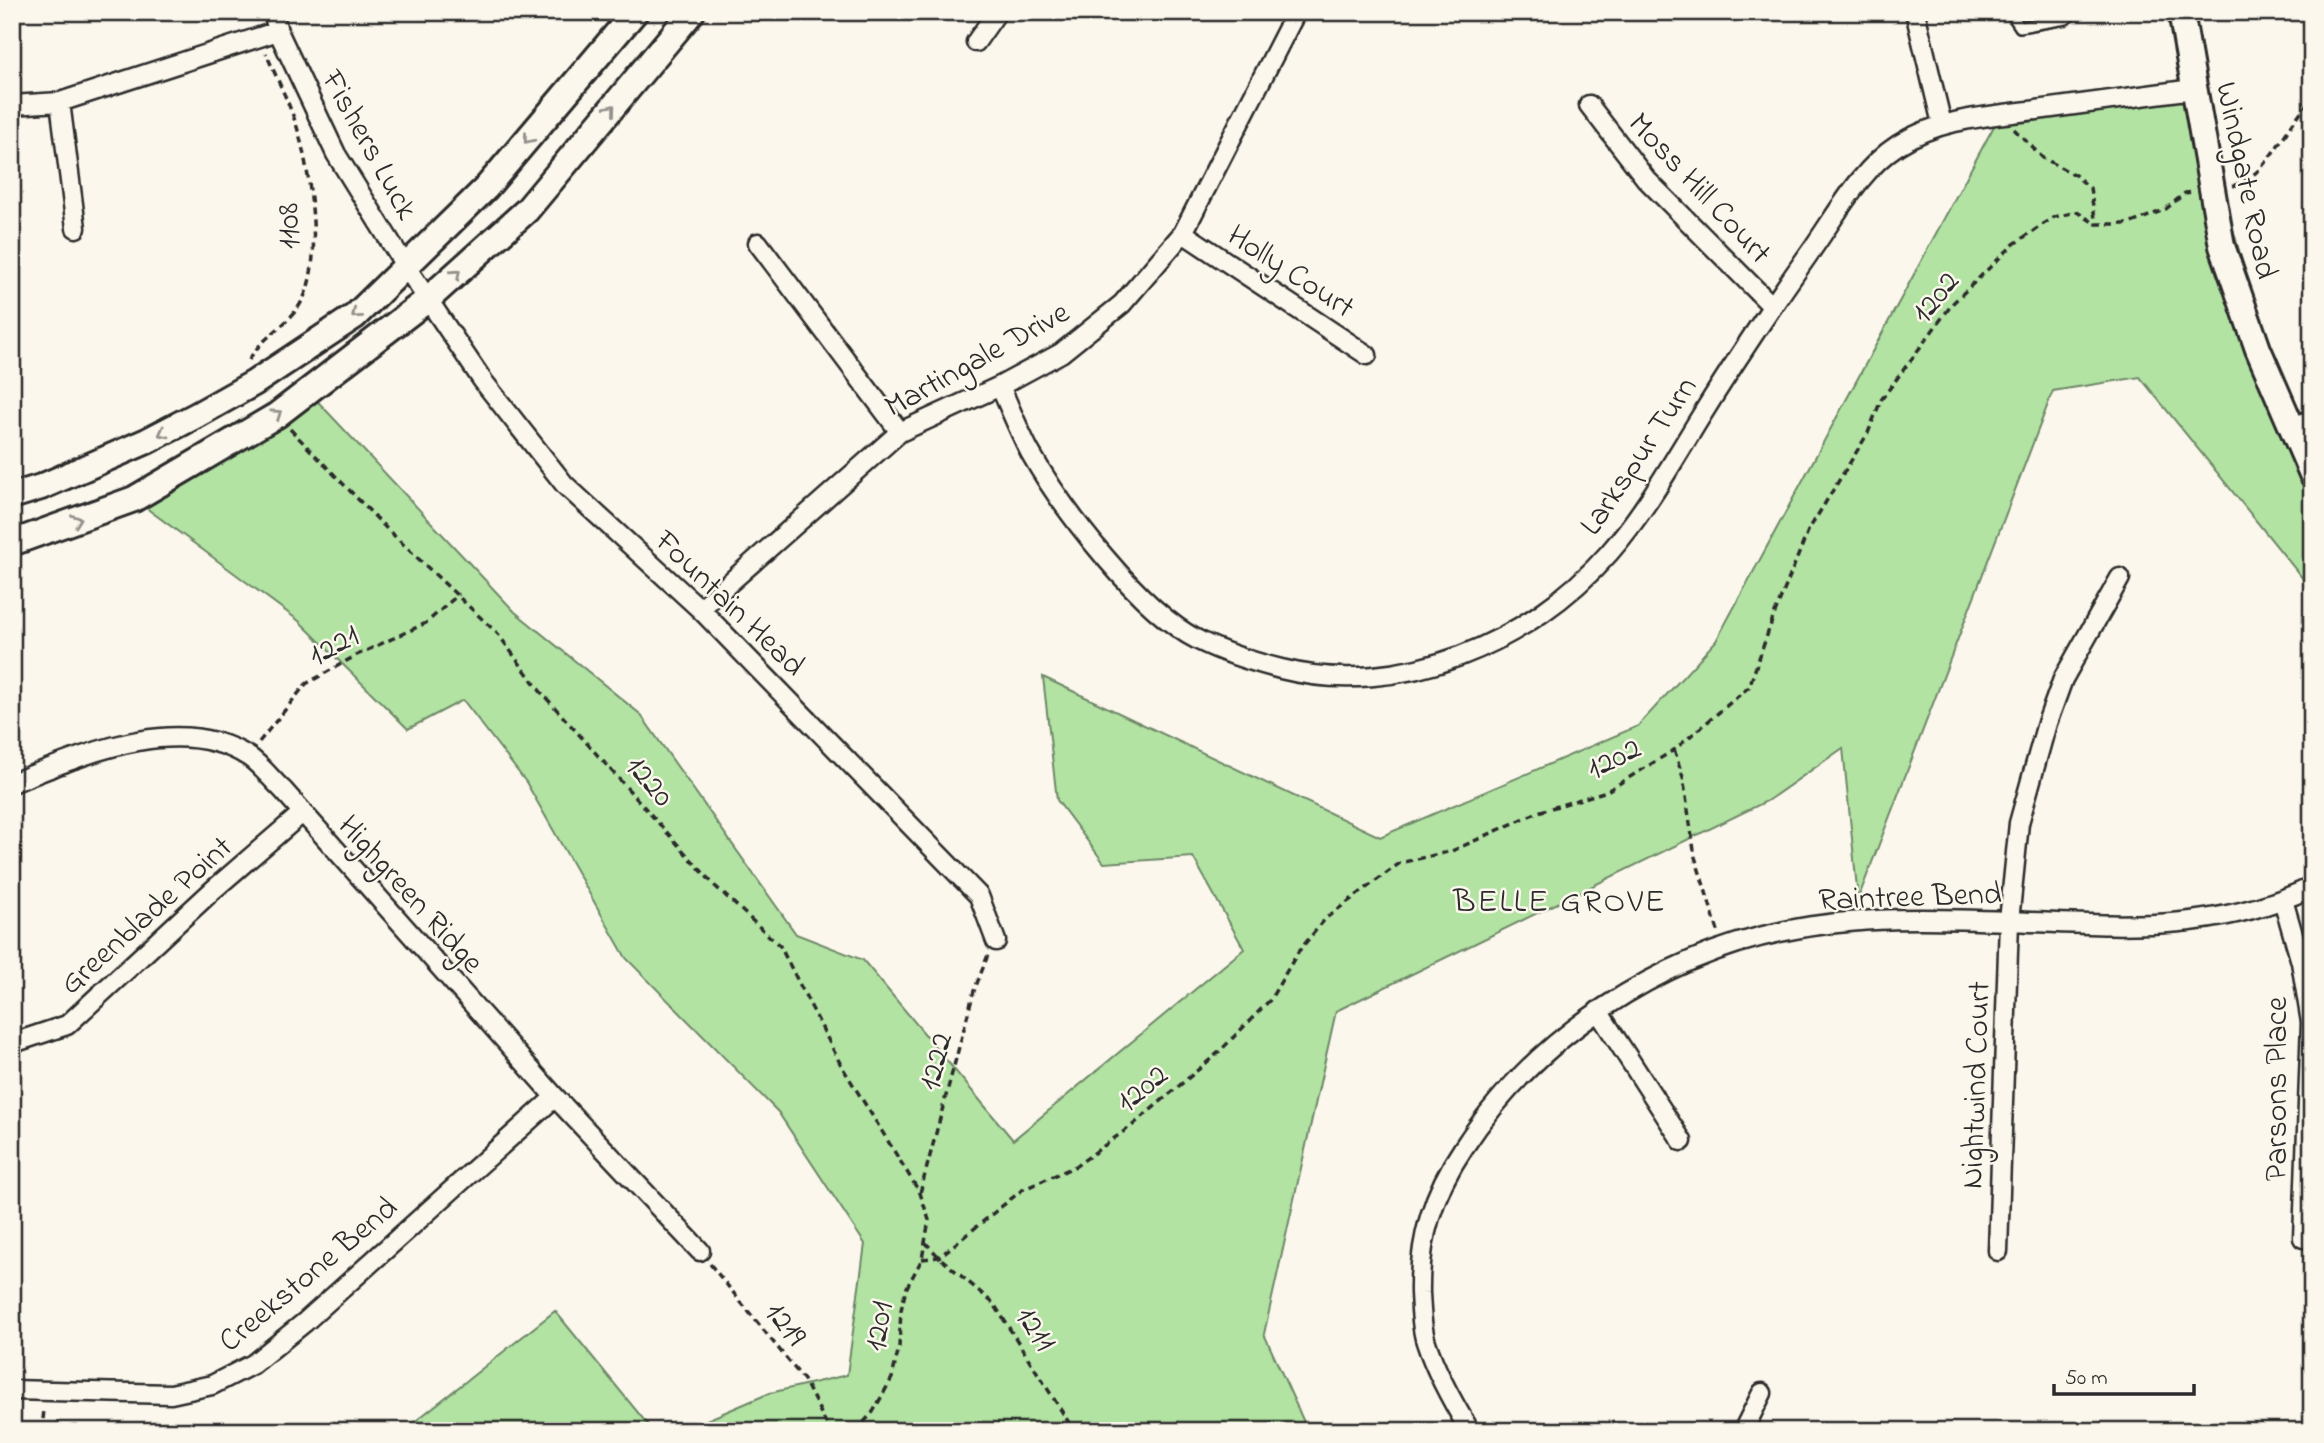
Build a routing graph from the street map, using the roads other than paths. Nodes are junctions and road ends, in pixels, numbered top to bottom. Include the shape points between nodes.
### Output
1 (273, 12) edge
2 (635, 12) edge
3 (692, 12) edge
4 (997, 12) edge
5 (1915, 12) edge
6 (2010, 12) edge
7 (2074, 12) edge
8 (2180, 12) edge
9 (1290, 15) edge
10 (278, 31) junction
11 (976, 42) dead end
12 (2193, 89) junction
13 (60, 103) junction
14 (12, 105) edge
15 (1588, 105) dead end
16 (1942, 124) junction
17 (76, 228) dead end
18 (1183, 233) junction
19 (758, 243) dead end
20 (406, 267) junction
21 (427, 300) junction
22 (1772, 306) junction
23 (1367, 355) dead end
24 (1000, 386) junction
25 (2301, 424) edge
26 (900, 432) junction
27 (2312, 474) edge
28 (12, 496) edge
29 (12, 543) edge
30 (2120, 578) dead end
31 (700, 609) junction
32 (12, 783) edge
33 (301, 814) junction
34 (2312, 887) edge
35 (2283, 900) junction
36 (2009, 921) junction
37 (996, 941) road end
38 (1598, 1012) junction
39 (19, 1041) dead end
40 (555, 1097) junction
41 (1682, 1142) dead end
42 (2303, 1238) dead end
43 (700, 1251) road end
44 (1998, 1251) dead end
45 (12, 1390) edge
46 (1762, 1393) dead end
47 (1470, 1431) edge
48 (1743, 1431) edge

1 - 10 street, Fishers Luck
2 -> 20 main road via 486,188
21 -> 3 main road via 527,210
4 - 11 street
5 - 16 street
6 - 7 lane via 2020,27 2066,19
8 - 12 main road, Windgate Road
9 - 18 street, Martingale Drive
10 - 13 street
10 - 20 street, Fishers Luck via 336,154
12 - 16 street, Larkspur Turn
12 - 25 main road, Windgate Road via 2222,246
13 - 14 street
13 - 17 street
15 - 22 street, Moss Hill Court via 1646,179
16 - 22 street, Larkspur Turn via 1897,145 1874,165
18 - 23 street, Holly Court
18 - 24 street, Martingale Drive via 1122,304 1061,352
19 - 26 street
20 - 21 street, Fishers Luck
20 -> 28 main road via 355,316 254,383 147,441
29 -> 21 main road via 134,499 276,415
21 - 31 street, Fountain Head via 483,381 565,485
22 - 24 street, Larkspur Turn via 1655,489 1606,556 1541,614 1484,646 1400,673 1335,677 1284,670 1196,639 1173,623 1101,551 1056,493 1028,449
24 - 26 street, Martingale Drive
25 - 27 main road, Windgate Road
26 - 31 street, Martingale Drive
30 - 36 street, Nightwind Court via 2063,679 2047,723 2019,823
31 - 37 street, Fountain Head via 979,896
32 - 33 street, Highgreen Ridge via 107,749 154,738 200,739 248,757
33 - 39 street, Greenblade Point via 67,1025
33 - 40 street, Highgreen Ridge
34 - 35 street, Raintree Bend
35 - 36 street, Raintree Bend via 2198,923 2093,927
35 - 42 street, Parsons Place via 2301,962 2311,1022
36 - 38 street, Raintree Bend via 1881,919 1786,931 1723,946
36 - 44 street, Nightwind Court
38 - 41 street
38 - 47 street, Raintree Bend via 1544,1054 1504,1095 1454,1162 1429,1215 1420,1267 1425,1340
40 - 43 street, Highgreen Ridge
40 - 45 street, Creekstone Bend via 253,1364 212,1385 171,1394
46 - 48 street

